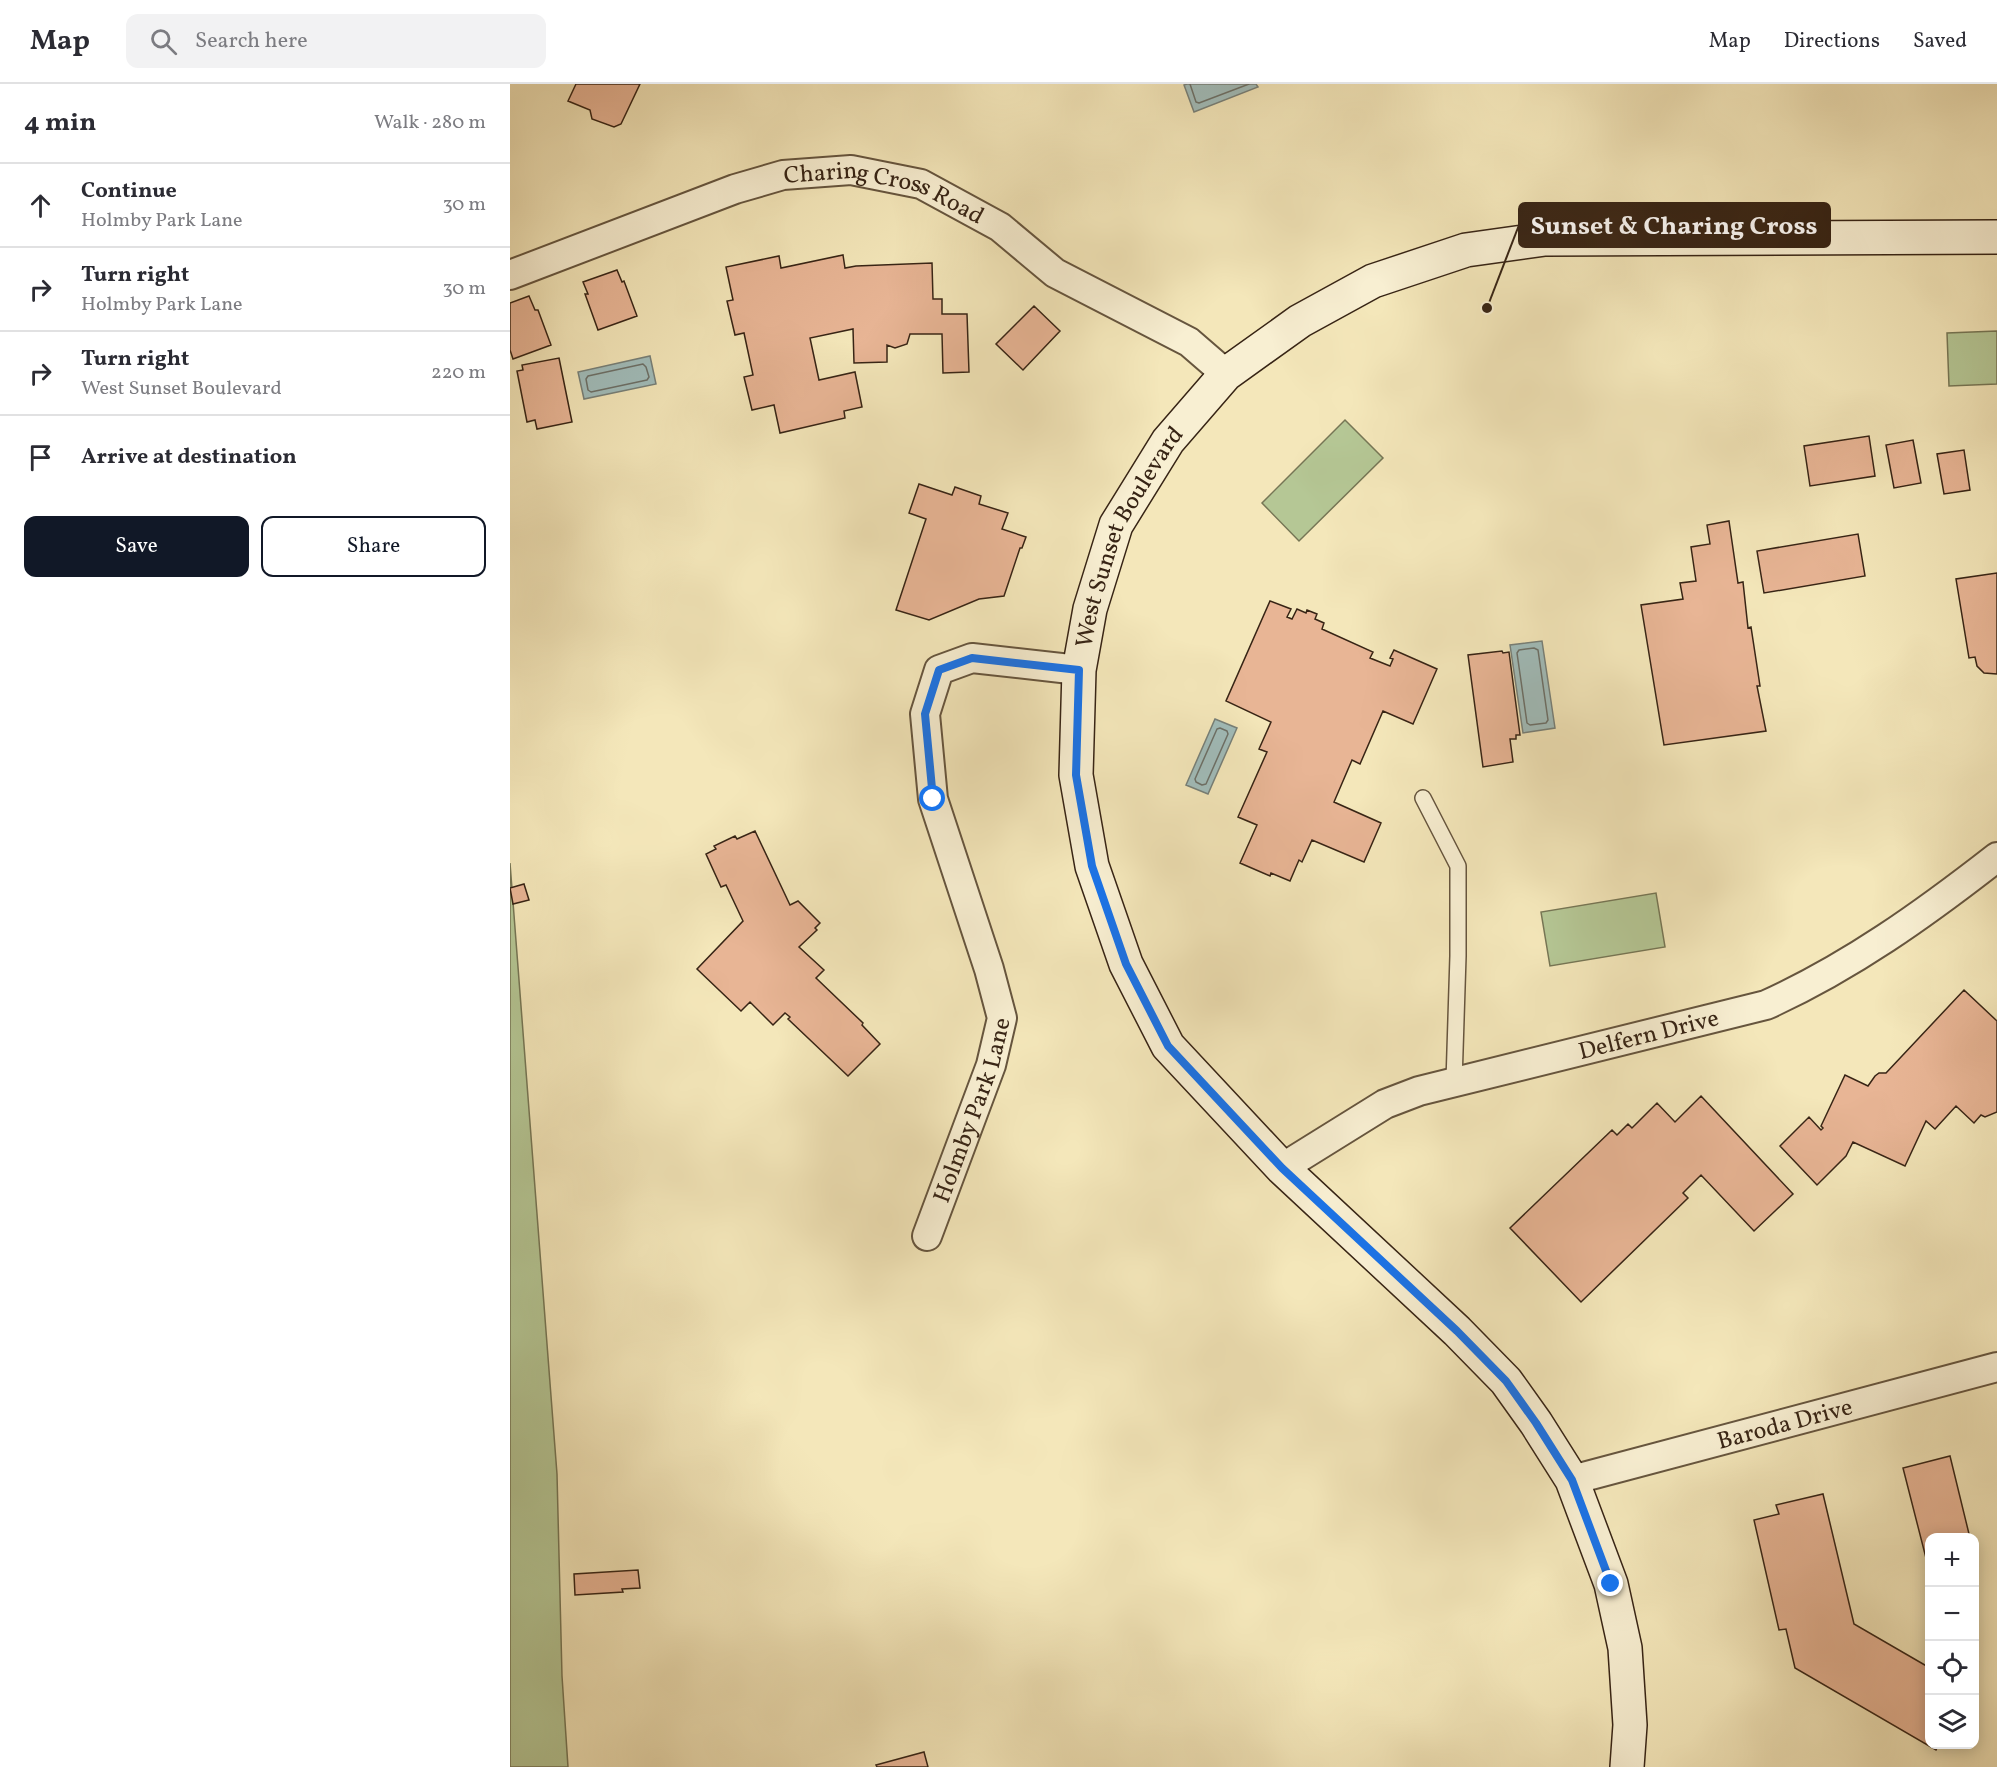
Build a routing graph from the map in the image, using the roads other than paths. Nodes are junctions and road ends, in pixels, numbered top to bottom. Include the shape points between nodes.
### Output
1 (1997, 237) edge
2 (510, 275) edge
3 (1226, 374) junction
4 (1079, 670) junction
5 (1423, 798) dead end
6 (1997, 857) edge
7 (1454, 1082) junction
8 (1282, 1168) junction
9 (927, 1236) dead end
10 (1997, 1367) edge
11 (1572, 1480) junction
12 (1628, 1767) edge

1 - 3 main road, West Sunset Boulevard via 1545,240 1466,250 1373,281 1300,321
2 - 3 street, Charing Cross Road via 735,189 783,175 851,170 921,184 999,227 1055,273 1189,342
3 - 4 main road, West Sunset Boulevard via 1168,441 1116,525 1090,609
4 - 8 main road, West Sunset Boulevard via 1079,794 1092,866 1126,964 1168,1046
4 - 9 street, Holmby Park Lane via 972,658 939,670 925,714 933,799 1002,1018 991,1065
5 - 7 lane via 1458,866
6 - 7 street, Delfern Drive via 1886,939 1806,987 1766,1005
7 - 8 street, Delfern Drive via 1385,1104
8 - 11 main road, West Sunset Boulevard via 1506,1381
10 - 11 street, Baroda Drive
11 - 12 main road, West Sunset Boulevard via 1611,1584 1625,1648 1630,1725

